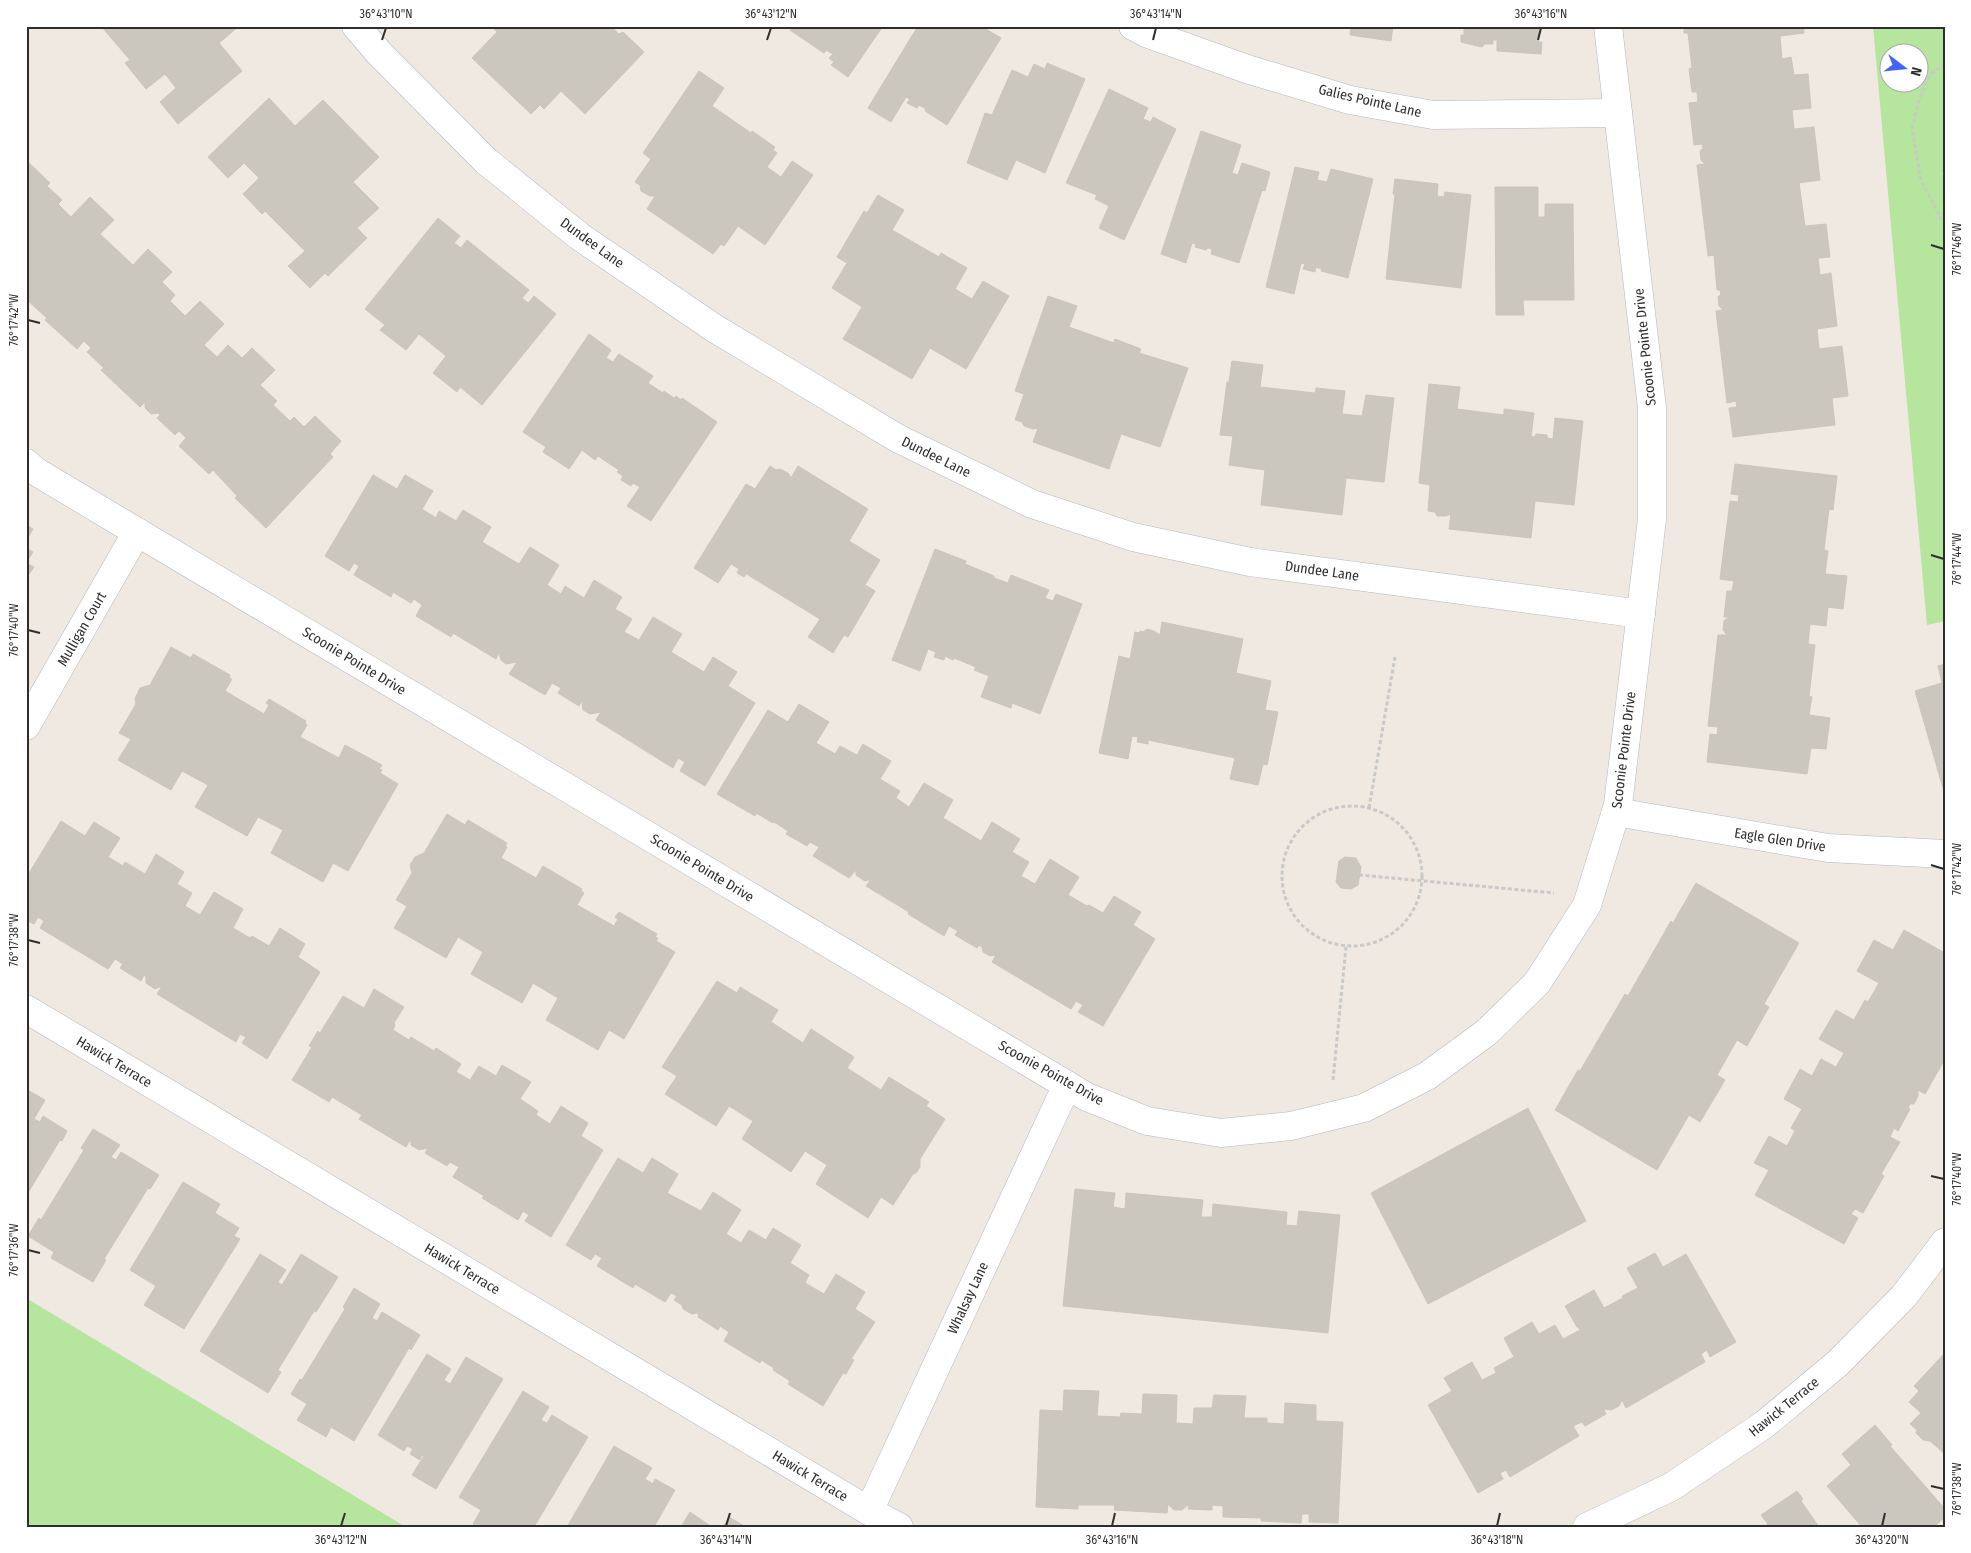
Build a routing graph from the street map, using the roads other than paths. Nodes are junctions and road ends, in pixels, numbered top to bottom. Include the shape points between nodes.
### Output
1 (356, 26) edge
2 (1133, 26) edge
3 (1608, 26) edge
4 (1618, 113) junction
5 (26, 463) edge
6 (137, 532) junction
7 (1640, 614) junction
8 (26, 726) edge
9 (1616, 812) junction
10 (1945, 854) edge
11 (26, 1009) edge
12 (1067, 1085) junction
13 (1945, 1242) edge
14 (869, 1512) junction
15 (899, 1527) edge
16 (1587, 1527) edge

1 - 7 street, Dundee Lane via 486,161 579,236 714,328 897,438 1032,504 1133,537 1250,562
2 - 4 street, Galies Pointe Lane via 1247,69 1340,97 1424,114
3 - 4 street, Scoonie Pointe Drive
4 - 7 street, Scoonie Pointe Drive via 1652,408 1652,519
5 - 6 street, Scoonie Pointe Drive
6 - 8 street, Mulligan Court
6 - 12 street, Scoonie Pointe Drive
7 - 9 street, Scoonie Pointe Drive
9 - 10 street, Eagle Glen Drive via 1828,848
9 - 12 street, Scoonie Pointe Drive via 1587,905 1537,983 1487,1032 1427,1076 1364,1108 1290,1126 1221,1133 1147,1121 1087,1097
11 - 14 street, Hawick Terrace
12 - 14 street, Whalsay Lane
13 - 16 street, Hawick Terrace via 1904,1296 1851,1350 1765,1424 1671,1487
14 - 15 street, Hawick Terrace

